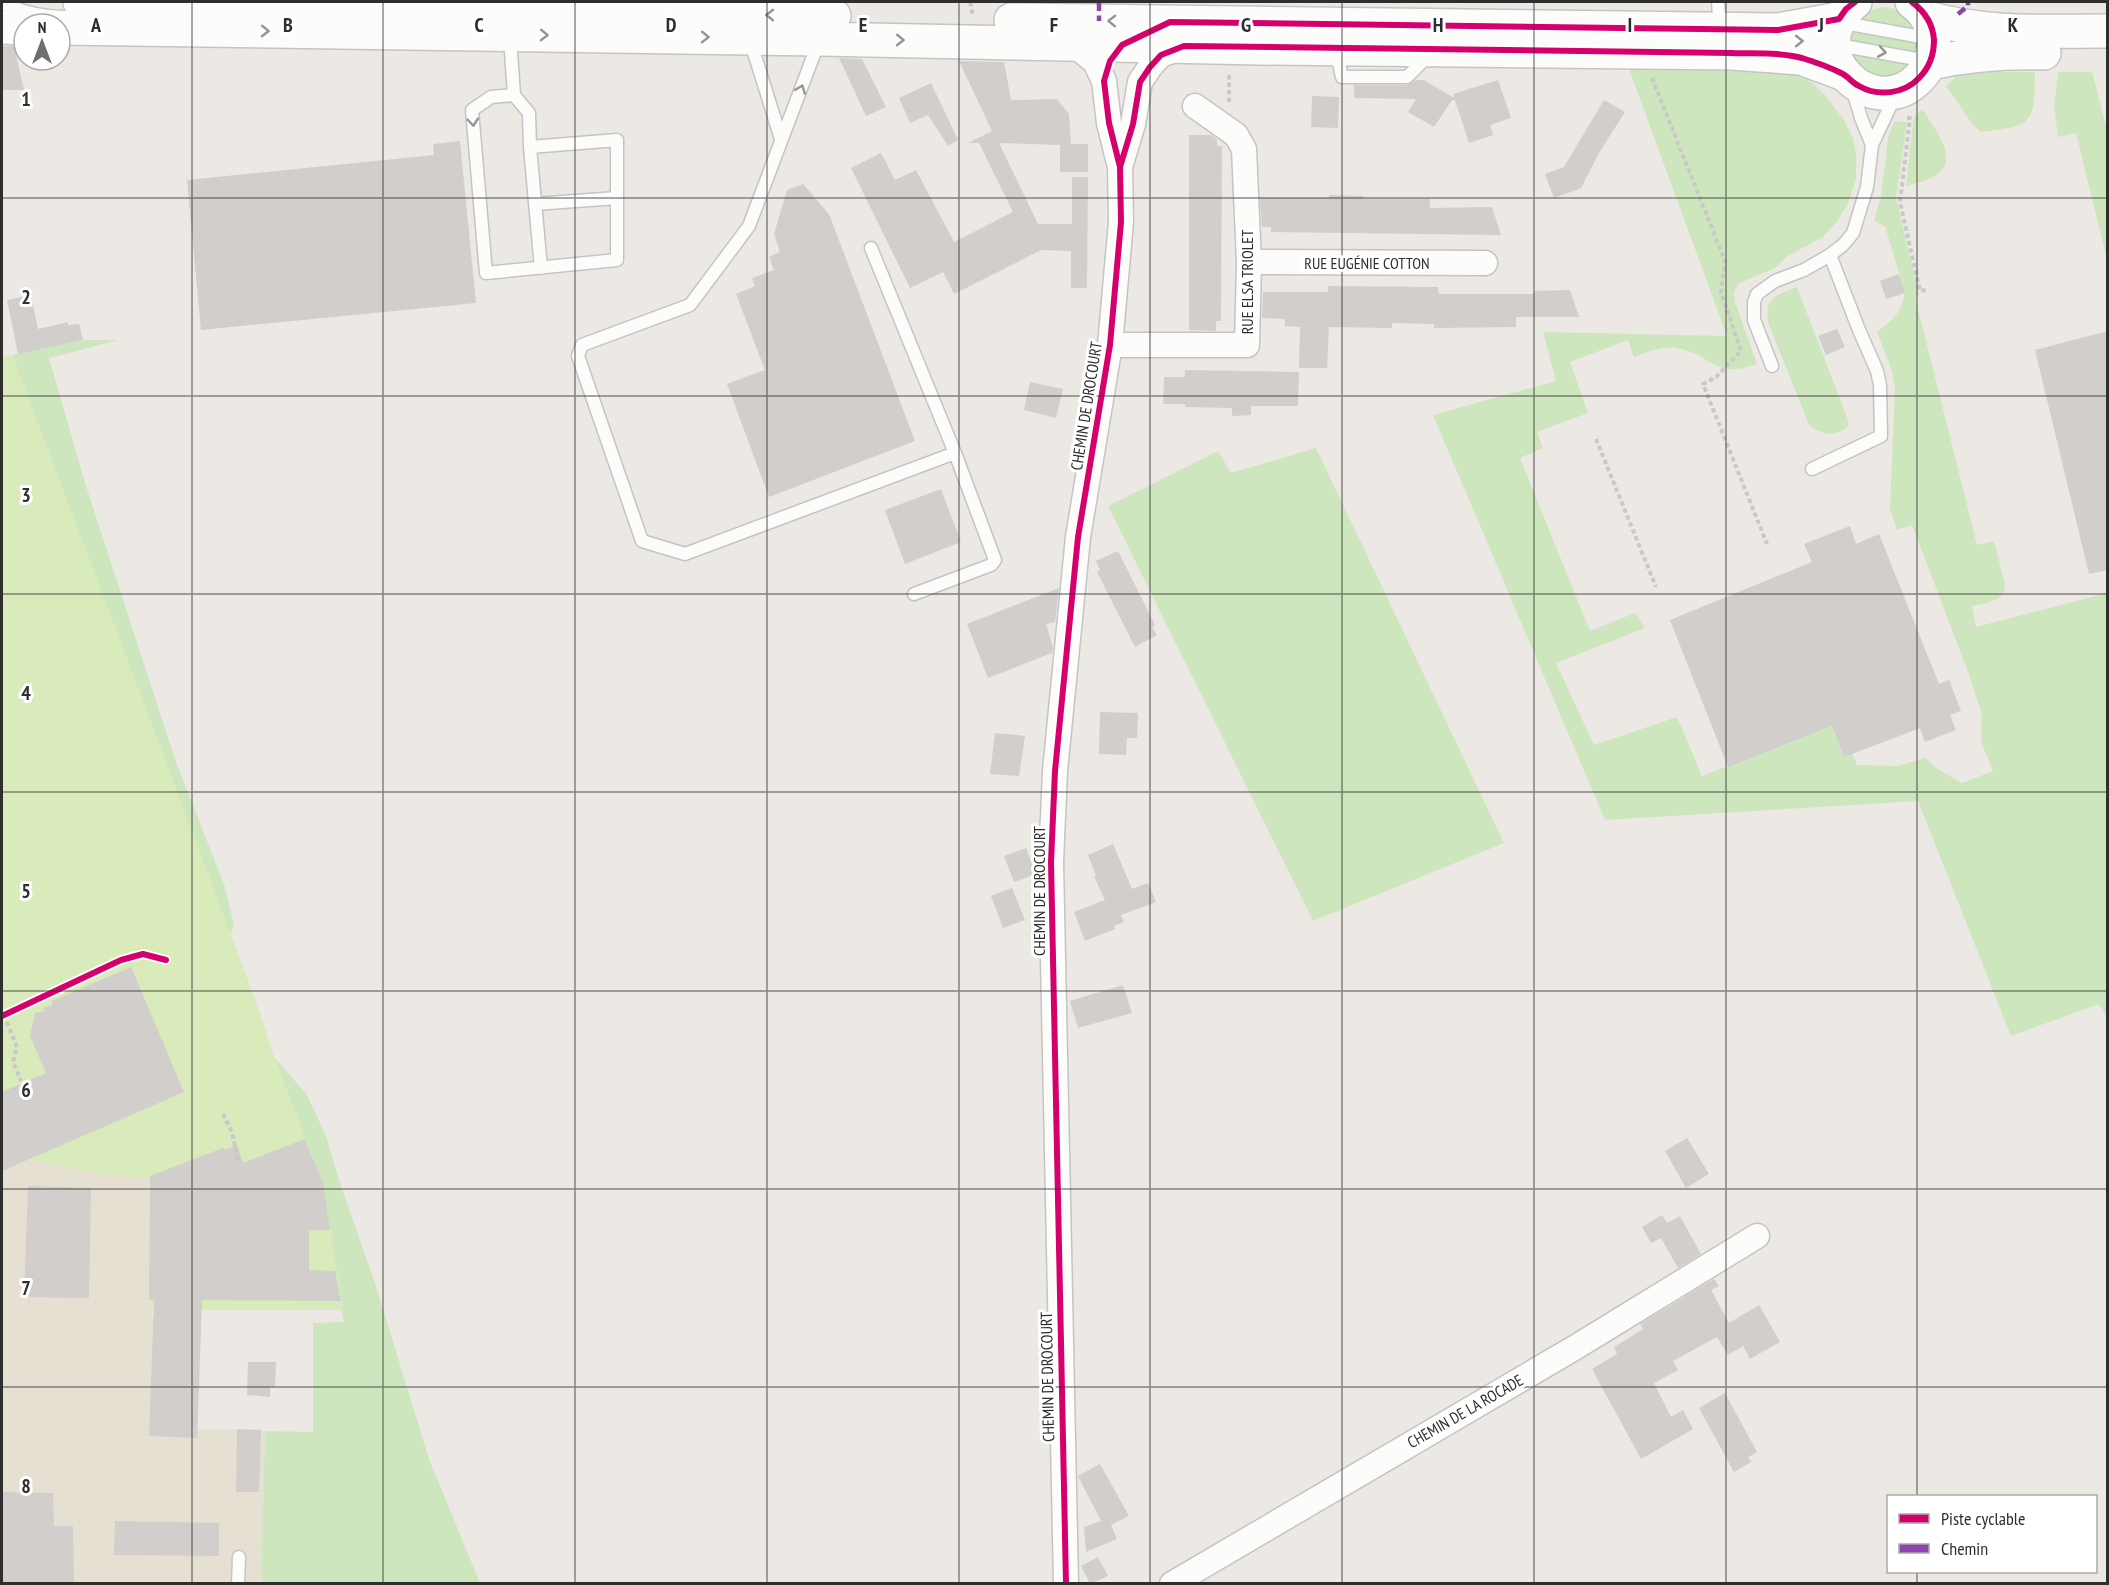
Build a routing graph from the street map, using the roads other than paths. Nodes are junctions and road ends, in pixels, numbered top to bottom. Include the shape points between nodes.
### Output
1 (80, 2) edge
2 (2, 3) edge
3 (252, 7) junction
4 (972, 11) edge
5 (1719, 15) edge
6 (511, 16) edge
7 (820, 19) edge
8 (72, 28) edge
9 (1929, 32) edge
10 (2108, 32) edge
11 (1177, 34) junction
12 (750, 38) junction
13 (1992, 42) dead end
14 (1065, 44) junction
15 (1844, 44) edge
16 (2061, 44) dead end
17 (1122, 45) junction
18 (1260, 48) junction
19 (2108, 54) edge
20 (1104, 81) junction
21 (1140, 82) junction
22 (514, 95) junction
23 (1900, 105) junction
24 (1195, 106) dead end
25 (782, 139) junction
26 (1872, 146) junction
27 (530, 147) junction
28 (1120, 166) junction
29 (617, 198) junction
30 (535, 204) junction
31 (871, 248) dead end
32 (1830, 255) junction
33 (1249, 262) junction
34 (1485, 263) dead end
35 (541, 268) junction
36 (1110, 345) junction
37 (1772, 366) dead end
38 (955, 453) junction
39 (1812, 469) dead end
40 (914, 594) dead end
41 (1757, 1236) dead end
42 (239, 1557) dead end
43 (238, 1584) edge
44 (1066, 1584) edge
45 (1172, 1584) edge

1 - 3 main road
2 - 3 lane via 47,17 94,18 225,20
3 - 6 main road
4 - 7 main road
11 -> 4 main road
5 - 11 main road
5 - 15 main road
7 -> 6 main road
8 -> 6 main road
6 -> 12 main road
6 - 22 lane
7 - 12 main road
7 -> 14 main road
25 -> 7 lane
9 - 10 main road via 1956,26 1981,30
9 - 15 lane via 1855,25
15 -> 9 lane via 1916,59
9 - 19 main road via 1956,58 2015,52
9 - 23 main road via 1916,82
11 - 17 main road
11 - 18 main road
11 - 21 street
12 - 25 lane
13 - 16 lane
14 - 17 main road
14 - 20 street, CHEMIN DE DROCOURT via 1095,62
15 - 18 main road via 1801,58 1642,52
18 -> 15 lane via 1284,36
15 - 23 main road via 1860,87 1884,93
15 - 26 lane via 1861,118
17 - 20 street, CHEMIN DE DROCOURT via 1110,61
17 - 21 street via 1135,64
20 - 28 street, CHEMIN DE DROCOURT
21 - 28 street, CHEMIN DE DROCOURT
22 - 27 lane via 529,113
22 -> 35 lane via 491,97 472,110 486,273
23 - 26 lane
24 - 33 street, RUE ELSA TRIOLET via 1236,135 1244,149
25 - 38 lane via 749,226 690,305 582,345 579,356 642,541 685,554
26 - 32 lane via 1867,187 1853,233
27 - 29 lane via 617,140
27 - 30 lane
28 - 36 street, CHEMIN DE DROCOURT via 1120,222
29 - 30 lane
29 - 35 lane via 617,260
30 - 35 lane
31 - 38 lane
32 - 37 lane via 1774,281 1757,294 1754,320
32 - 39 lane via 1877,371 1881,436
33 - 34 street, RUE EUGÉNIE COTTON
33 - 36 street, RUE ELSA TRIOLET via 1247,345
36 - 44 street, CHEMIN DE DROCOURT via 1078,537 1055,771 1051,862
38 - 40 lane via 995,560 991,565
41 - 45 street, CHEMIN DE LA ROCADE
42 - 43 lane

